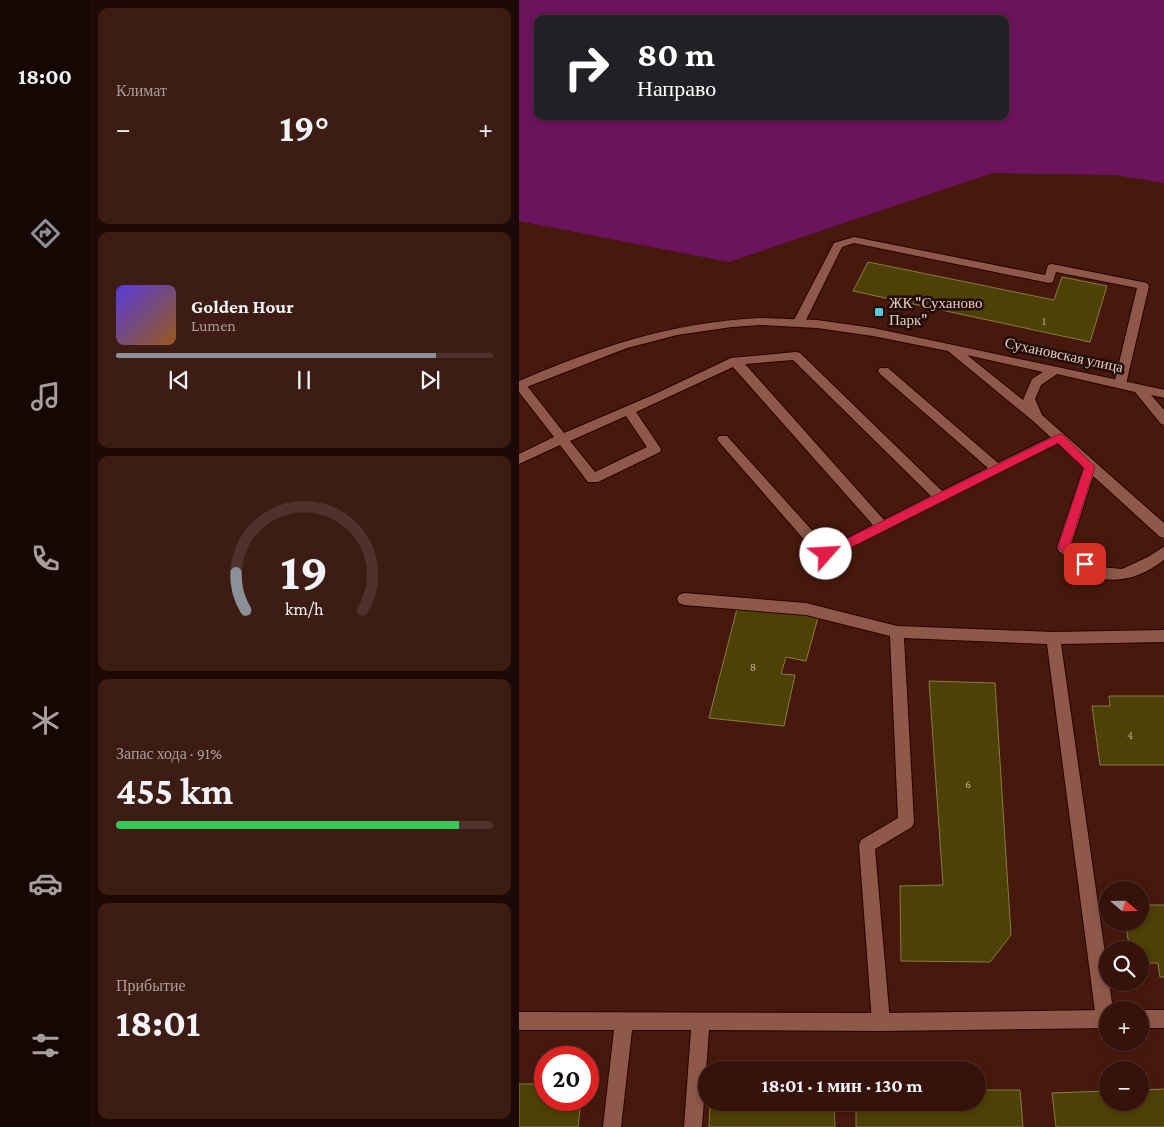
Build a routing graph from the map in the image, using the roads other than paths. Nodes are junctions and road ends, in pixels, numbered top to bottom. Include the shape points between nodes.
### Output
1 (799, 322) junction
2 (950, 348) junction
3 (735, 361) junction
4 (1055, 370) junction
5 (884, 371) dead end
6 (1120, 384) junction
7 (520, 386) edge
8 (1139, 388) junction
9 (1164, 394) edge
10 (628, 410) junction
11 (1037, 418) junction
12 (1164, 421) edge
13 (562, 438) junction
14 (1059, 438) junction
15 (723, 439) dead end
16 (519, 459) edge
17 (1090, 467) junction
18 (996, 468) junction
19 (941, 498) junction
20 (883, 527) junction
21 (1164, 533) edge
22 (1164, 551) edge
23 (684, 599) dead end
24 (897, 632) junction
25 (1164, 636) edge
26 (1053, 638) junction
27 (1103, 1001) edge
28 (1099, 1019) edge
29 (1149, 1019) edge
30 (1164, 1019) edge
31 (519, 1022) edge
32 (881, 1022) junction
33 (624, 1023) junction
34 (701, 1023) junction
35 (612, 1127) edge
36 (693, 1127) edge

1 - 2 street, Сухановская улица via 896,336
1 - 6 street via 838,246 854,240 1049,279 1052,268 1061,269 1143,286
1 - 7 street, Сухановская улица via 731,323 651,336 616,346
2 - 4 street, Сухановская улица
2 - 11 street
3 - 10 street
3 - 19 street via 796,356
3 - 20 street
4 - 6 street, Сухановская улица
4 - 11 street via 1036,382 1029,399
5 - 18 street
6 - 8 street, Сухановская улица
7 - 13 street
8 - 9 street, Сухановская улица
8 - 12 street
10 - 13 street
10 - 13 street via 655,449 593,479
11 - 14 street
13 - 16 street
14 - 17 street
14 - 18 street
15 - 20 street via 826,554
17 - 21 street
17 - 22 street via 1064,547 1096,572 1123,574 1153,561
18 - 19 street
19 - 20 street
23 - 24 street via 805,609
24 - 26 street
24 - 32 street via 906,822 867,844
25 - 26 street
26 - 27 street
28 - 32 street
29 - 30 street
31 - 33 street
32 - 34 street
33 - 34 street
33 - 35 street
34 - 36 street

